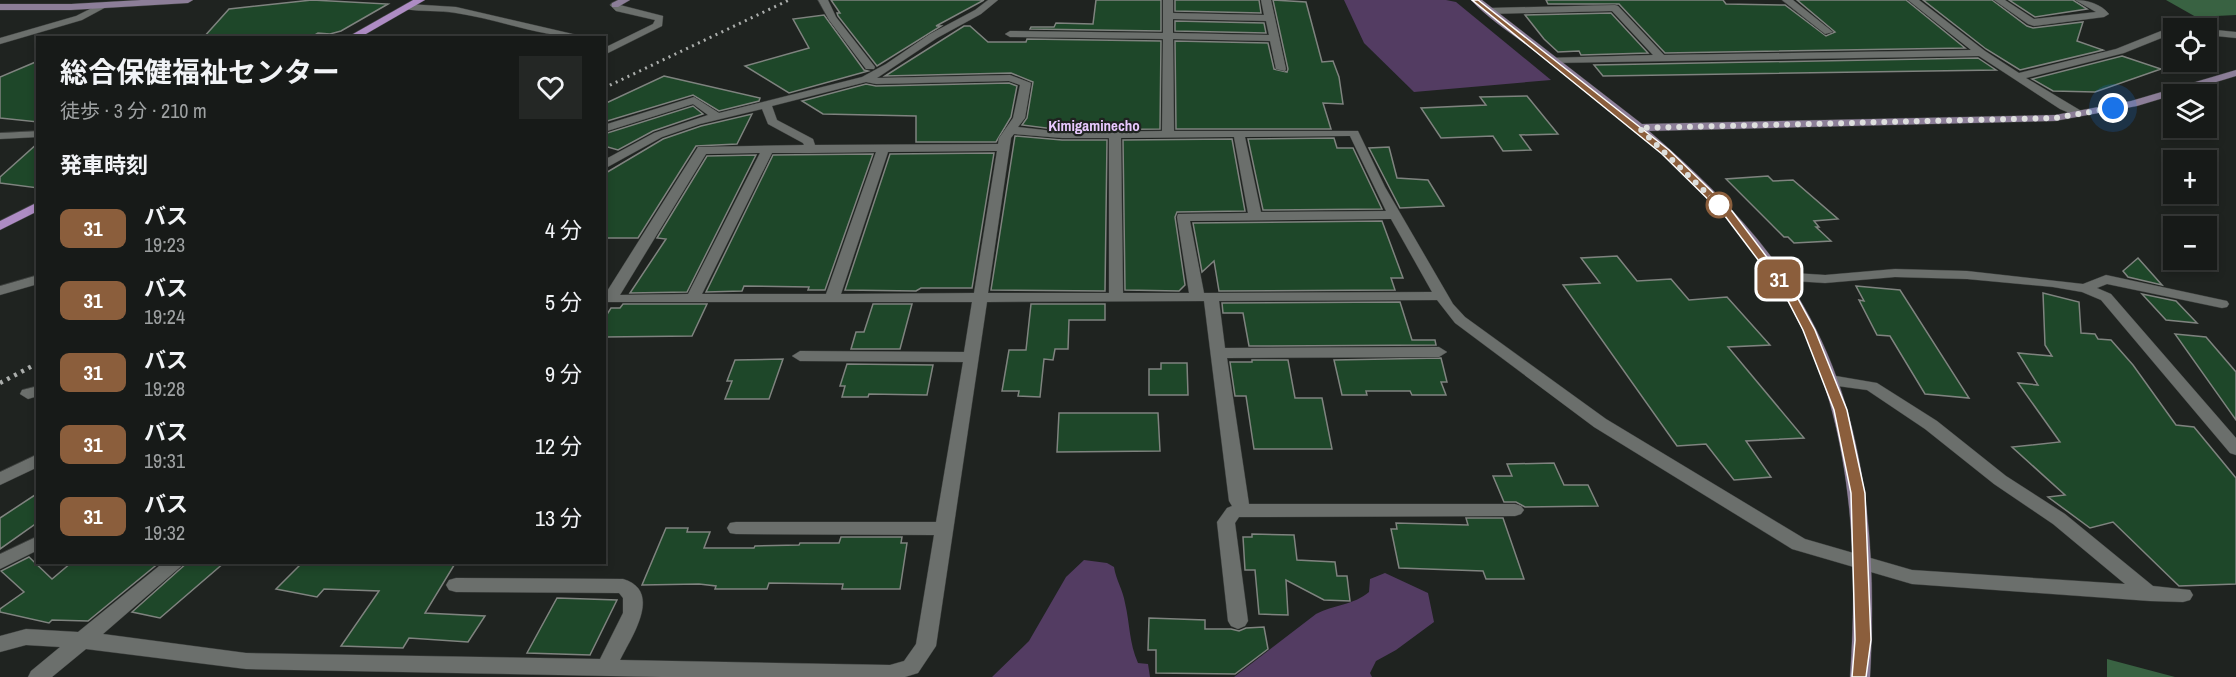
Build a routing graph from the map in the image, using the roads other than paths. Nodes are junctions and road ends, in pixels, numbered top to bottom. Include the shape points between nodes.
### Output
1 (188, 0) edge
2 (420, 0) edge
3 (625, 0) edge
4 (823, 0) edge
5 (993, 0) edge
6 (1168, 0) edge
7 (1266, 0) edge
8 (1476, 0) edge
9 (1787, 0) edge
10 (1913, 0) edge
11 (1999, 0) edge
12 (2080, 0) edge
13 (103, 6) junction
14 (0, 7) edge
15 (408, 7) junction
16 (1489, 11) junction
17 (1168, 16) junction
18 (1270, 18) junction
19 (1828, 32) dead end
20 (2217, 33) edge
21 (1010, 34) dead end
22 (2163, 34) edge
23 (2236, 35) edge
24 (355, 36) edge
25 (573, 36) edge
26 (1168, 36) junction
27 (1274, 38) junction
28 (0, 41) edge
29 (606, 42) edge
30 (620, 45) junction
31 (606, 51) edge
32 (1981, 53) junction
33 (1662, 59) junction
34 (1551, 60) junction
35 (1281, 69) dead end
36 (868, 73) junction
37 (2236, 73) edge
38 (2020, 76) junction
39 (765, 105) junction
40 (2079, 114) junction
41 (718, 117) junction
42 (606, 128) edge
43 (1639, 128) junction
44 (1010, 130) junction
45 (36, 134) edge
46 (1115, 135) junction
47 (1239, 135) junction
48 (0, 136) edge
49 (1168, 136) junction
50 (1003, 147) junction
51 (883, 148) junction
52 (810, 149) junction
53 (767, 150) junction
54 (606, 164) edge
55 (36, 207) edge
56 (1395, 214) junction
57 (1256, 216) junction
58 (0, 226) edge
59 (1776, 276) junction
60 (36, 280) edge
61 (2085, 288) junction
62 (0, 291) edge
63 (1204, 296) junction
64 (1441, 296) junction
65 (980, 297) junction
66 (1116, 297) junction
67 (693, 298) junction
68 (832, 298) junction
69 (2222, 304) dead end
70 (1439, 352) dead end
71 (1218, 353) junction
72 (800, 356) dead end
73 (971, 357) junction
74 (1830, 380) junction
75 (2236, 449) edge
76 (36, 461) edge
77 (0, 479) edge
78 (1244, 510) junction
79 (1515, 510) dead end
80 (736, 528) dead end
81 (945, 529) junction
82 (36, 543) edge
83 (0, 562) edge
84 (1862, 563) junction
85 (175, 564) edge
86 (456, 585) dead end
87 (2151, 594) junction
88 (2183, 596) dead end
89 (1238, 621) dead end
90 (80, 640) junction
91 (0, 644) edge
92 (606, 668) junction
93 (709, 673) edge
94 (38, 677) edge
95 (1860, 677) edge

1 - 13 street
2 - 15 main road
3 - 30 street via 615,5 660,18 657,26
4 - 36 street
5 - 36 street via 984,10 952,25 888,69
6 - 17 street
7 - 18 street
8 - 16 street
9 - 19 street
10 - 32 street
11 - 12 street via 2033,22 2104,14
13 - 14 street
13 - 28 street via 79,18
15 - 24 main road
15 - 25 street via 456,10
16 - 33 street via 1615,8
16 - 34 street
17 - 18 street
17 - 26 street
18 - 27 street
20 - 23 street
21 - 26 street
22 - 38 street via 2120,51
26 - 27 street
26 - 49 street
27 - 35 street
29 - 30 street
30 - 31 street
32 - 33 street
32 - 38 street
33 - 34 street
34 - 43 street
36 - 39 street
36 - 44 street via 876,81 1010,78 1026,83 1019,118
37 - 40 street via 2133,104
38 - 40 street
39 - 41 street
39 - 52 street via 772,122 809,141
40 - 43 street via 2055,118
41 - 42 street via 694,100
41 - 54 street via 658,135
43 - 59 street via 1728,214
44 - 46 street
44 - 50 street
45 - 48 street
46 - 49 street
46 - 66 street
47 - 49 street
47 - 56 street via 1354,133
47 - 57 street
50 - 51 street
50 - 65 street
51 - 52 street
51 - 68 street
52 - 53 street
53 - 67 street
53 - 67 street via 702,150 610,298
55 - 58 main road
56 - 57 street
56 - 64 street
57 - 63 street via 1183,217
59 - 61 street via 1825,279 1895,273 1967,275
59 - 74 street via 1809,330
60 - 62 street
61 - 69 street via 2106,279
61 - 75 street via 2106,297
63 - 64 street
63 - 66 street
63 - 71 street
64 - 84 street via 1460,320 1600,423 1799,544
65 - 66 street
65 - 68 street
65 - 73 street
67 - 68 street
70 - 71 street
71 - 78 street via 1238,501
72 - 73 street
73 - 81 street
74 - 84 street via 1858,493
74 - 87 street via 1871,386 1931,425 2000,480 2059,519
76 - 77 street
78 - 79 street
78 - 89 street via 1233,512 1226,522
80 - 81 street
81 - 93 street via 926,646 911,667 890,673
82 - 83 street
84 - 87 street via 1912,577
84 - 95 street
85 - 90 street
86 - 92 street via 623,586 633,595 633,613
87 - 88 street
90 - 91 street via 26,638
90 - 92 street via 246,661
90 - 94 street
92 - 93 street

